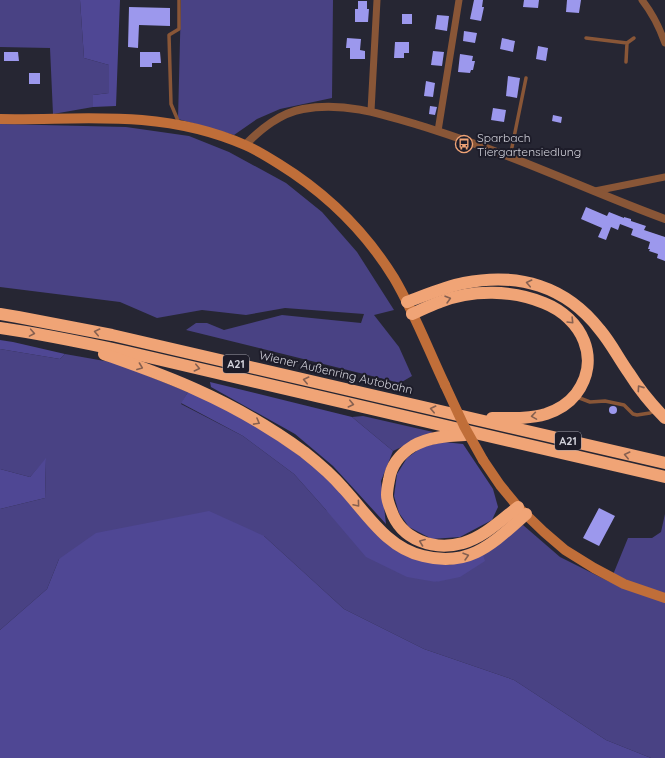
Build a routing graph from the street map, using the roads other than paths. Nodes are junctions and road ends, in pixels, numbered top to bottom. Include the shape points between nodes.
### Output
1 (179, 0) edge
2 (377, 0) edge
3 (459, 0) edge
4 (642, 0) edge
5 (665, 21) edge
6 (658, 24) junction
7 (586, 38) dead end
8 (634, 38) dead end
9 (627, 43) junction
10 (665, 43) edge
11 (626, 62) dead end
12 (526, 78) dead end
13 (371, 111) junction
14 (0, 119) edge
15 (181, 126) junction
16 (438, 131) junction
17 (245, 145) junction
18 (510, 157) junction
19 (665, 177) edge
20 (595, 191) junction
21 (665, 219) edge
22 (407, 302) junction
23 (0, 314) edge
24 (412, 314) junction
25 (0, 328) edge
26 (64, 339) junction
27 (574, 396) junction
28 (661, 414) edge
29 (471, 418) junction
30 (480, 434) junction
31 (665, 463) edge
32 (665, 477) edge
33 (522, 510) junction
34 (665, 598) edge

1 - 15 lane via 179,29 169,35 171,104
2 - 13 street
3 - 16 street
4 - 6 street
5 - 6 street
6 - 10 street
7 - 9 lane
8 - 9 lane
9 - 11 lane
12 - 18 lane
13 - 16 street
13 - 17 street via 319,106 289,112 266,126
14 - 15 main road via 125,119
15 - 17 main road
16 - 18 street
17 - 22 main road via 291,171 333,204 368,241
18 - 20 street
19 - 20 street
20 - 21 street
22 - 24 main road
28 -> 22 highway via 643,394 590,318 556,292 527,282 481,281 448,287
29 -> 23 highway, Wiener Außenring Autobahn / A21 via 112,335
24 -> 27 highway via 441,301 472,294 505,294 545,303 574,323 587,350 587,369
24 - 33 main road, bridge via 444,385 483,460
25 -> 26 highway, A21
26 -> 30 highway, A21
26 -> 33 highway via 173,380 262,424 318,463 388,538 421,556 452,559 482,550 492,544
27 - 28 lane via 590,402 605,401 624,405 637,415
27 -> 29 highway via 558,409 535,417
31 -> 29 highway, Wiener Außenring Autobahn / A21
30 - 32 highway, A21
33 -> 30 highway via 475,538 464,543 444,546 423,543 414,538 405,532 393,516 387,496 390,477 392,468 404,452 434,438
33 - 34 main road via 566,550 594,568 624,584

